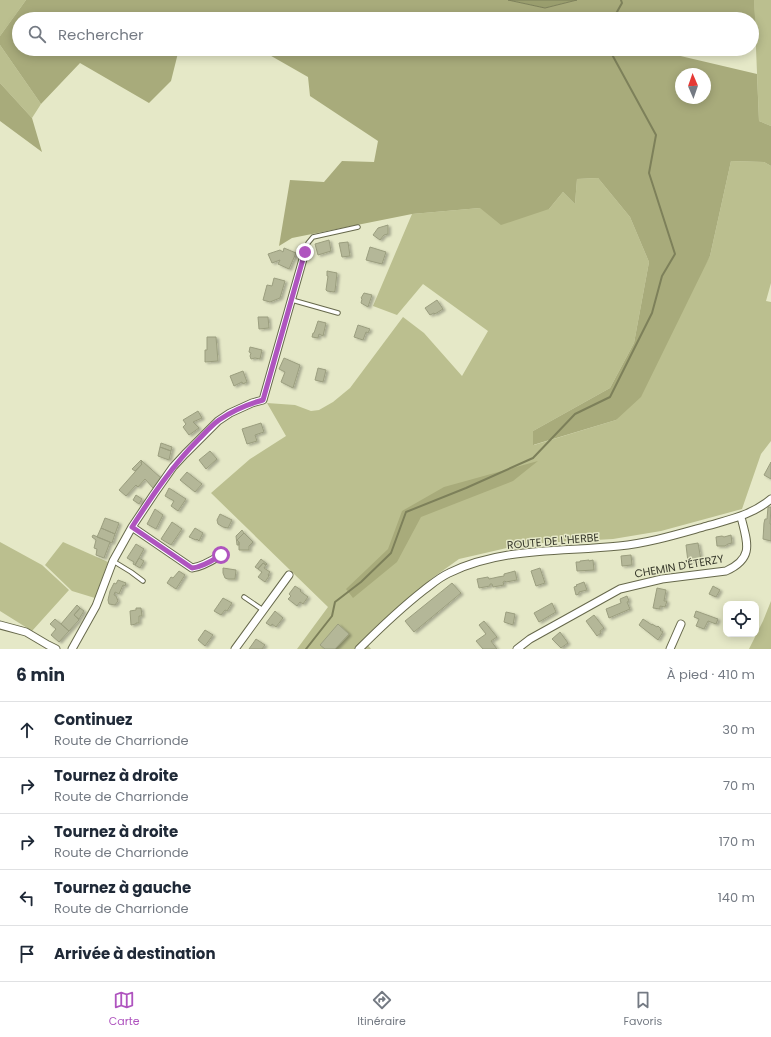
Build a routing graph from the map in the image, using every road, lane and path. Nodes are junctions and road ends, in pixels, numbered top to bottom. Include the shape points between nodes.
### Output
1 (358, 227) dead end
2 (305, 252) joint
3 (292, 300) junction
4 (338, 312) dead end
5 (771, 499) edge
6 (741, 517) junction
7 (132, 527) junction
8 (221, 555) dead end
9 (113, 561) junction
10 (289, 575) dead end
11 (143, 581) dead end
12 (244, 597) dead end
13 (263, 610) junction
14 (681, 624) dead end
15 (0, 625) edge
16 (56, 649) edge
17 (72, 649) edge
18 (235, 649) edge
19 (359, 649) edge
20 (517, 649) edge
21 (670, 649) edge

1 - 2 lane via 313,237
2 - 3 street
3 - 4 lane
3 - 7 street via 263,400 230,413 208,430 173,467
5 - 6 street, ROUTE DE L'HERBE via 762,507
6 - 19 street, ROUTE DE L'HERBE via 658,540 620,546 513,554 471,564 439,579 404,606
6 - 20 street, CHEMIN D'ÉTERZY via 747,546 742,560 735,567 726,571 662,579 620,588
7 - 8 street via 192,568 197,568
7 - 9 street
9 - 11 lane
9 - 17 street via 96,606
10 - 13 street
12 - 13 lane
13 - 18 street
14 - 21 street
15 - 16 street via 26,632

